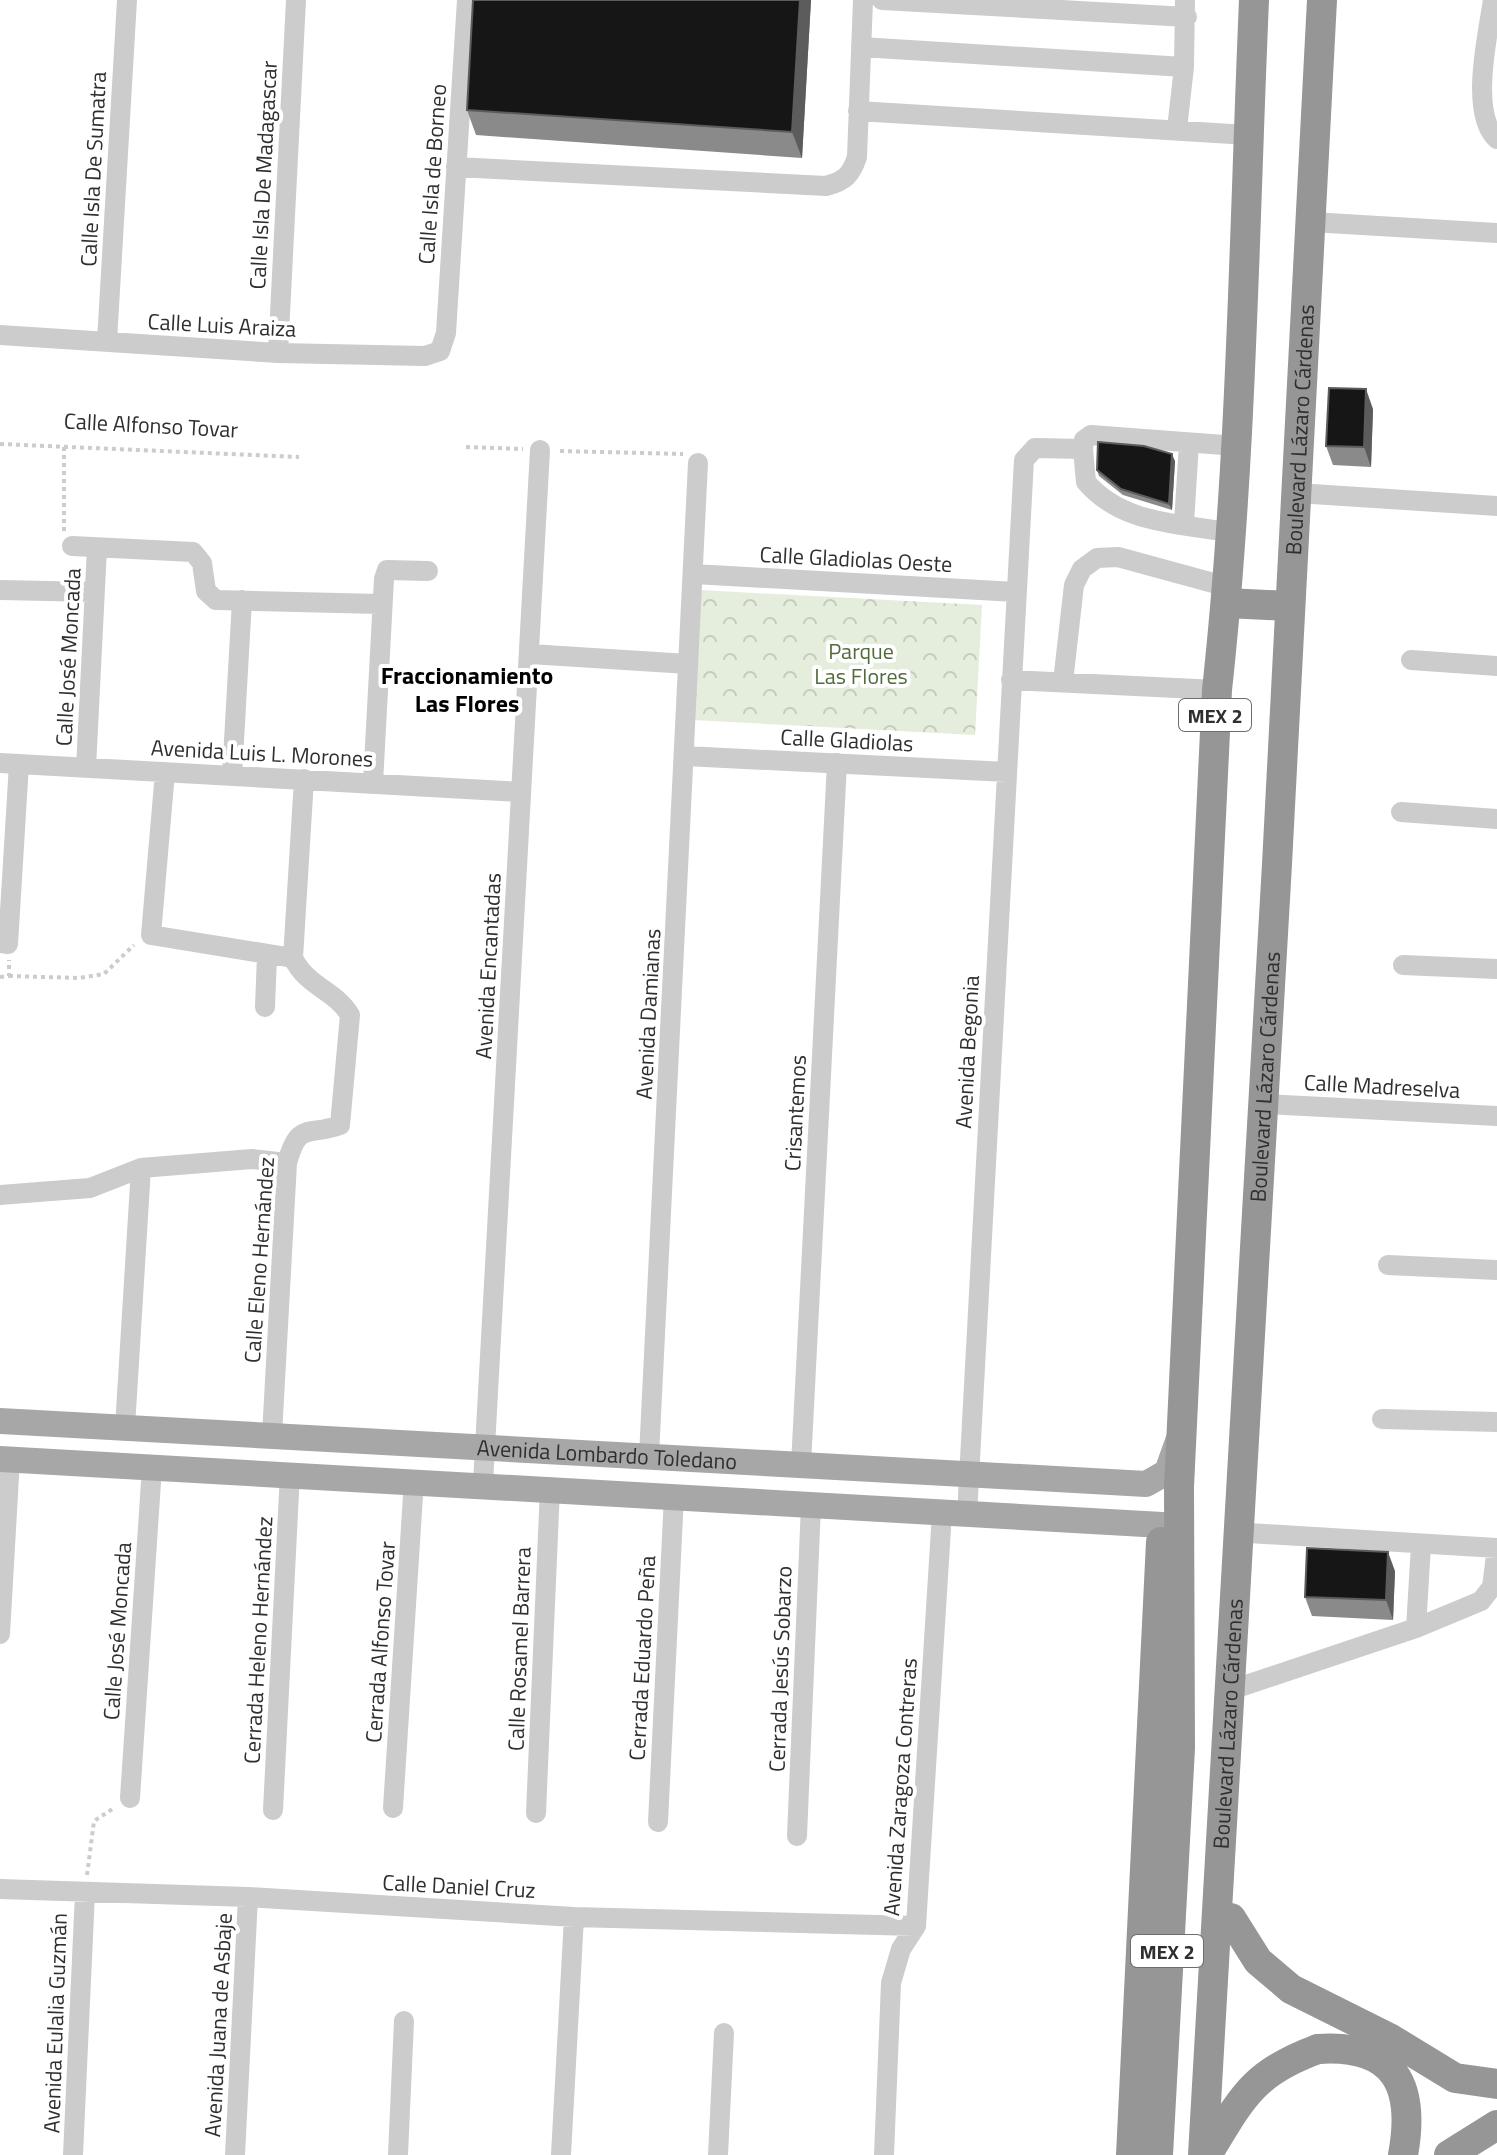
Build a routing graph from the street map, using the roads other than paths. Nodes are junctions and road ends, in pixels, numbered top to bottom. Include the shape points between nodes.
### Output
1 (127, 0) edge
2 (296, 0) edge
3 (467, 0) edge
4 (863, 0) edge
5 (882, 0) edge
6 (1254, 0) edge
7 (1322, 0) edge
8 (1493, 0) edge
9 (1186, 8) edge
10 (861, 47) junction
11 (1184, 67) junction
12 (858, 111) junction
13 (1177, 129) junction
14 (1248, 135) junction
15 (1497, 139) edge
16 (456, 167) junction
17 (1311, 222) junction
18 (1497, 233) edge
19 (0, 335) edge
20 (107, 341) junction
21 (440, 351) joint
22 (278, 353) junction
23 (1189, 443) junction
24 (1237, 446) junction
25 (1083, 449) junction
26 (540, 450) road end
27 (698, 463) road end
28 (1297, 493) junction
29 (1497, 506) edge
30 (1184, 523) junction
31 (1231, 533) junction
32 (72, 546) road end
33 (97, 548) junction
34 (428, 571) dead end
35 (694, 574) junction
36 (0, 590) edge
37 (94, 592) junction
38 (1016, 592) junction
39 (1227, 595) junction
40 (242, 600) junction
41 (381, 604) junction
42 (1290, 606) junction
43 (530, 654) junction
44 (1411, 660) dead end
45 (688, 664) junction
46 (1497, 666) edge
47 (1011, 680) junction
48 (1063, 682) junction
49 (1217, 690) junction
50 (685, 756) junction
51 (837, 763) junction
52 (9, 764) edge
53 (86, 768) junction
54 (165, 772) junction
55 (1007, 772) junction
56 (232, 776) junction
57 (304, 779) junction
58 (373, 783) junction
59 (521, 792) junction
60 (1401, 812) dead end
61 (1497, 819) edge
62 (4, 944) edge
63 (267, 955) junction
64 (293, 958) junction
65 (1403, 965) dead end
66 (1497, 969) edge
67 (265, 1007) dead end
68 (1264, 1104) junction
69 (1497, 1116) edge
70 (287, 1163) junction
71 (141, 1168) junction
72 (0, 1195) edge
73 (1388, 1265) dead end
74 (1497, 1270) edge
75 (1382, 1419) dead end
76 (0, 1421) edge
77 (1497, 1422) edge
78 (125, 1427) junction
79 (1182, 1430) junction
80 (272, 1435) junction
81 (486, 1447) junction
82 (649, 1456) junction
83 (5, 1459) edge
84 (801, 1465) junction
85 (152, 1467) junction
86 (1242, 1470) junction
87 (290, 1473) junction
88 (967, 1474) junction
89 (414, 1480) junction
90 (483, 1483) junction
91 (1179, 1487) junction
92 (550, 1488) junction
93 (674, 1496) junction
94 (811, 1505) junction
95 (954, 1514) junction
96 (1162, 1525) junction
97 (1248, 1533) junction
98 (1421, 1545) junction
99 (1497, 1548) edge
100 (1416, 1628) junction
101 (0, 1634) edge
102 (1243, 1686) junction
103 (130, 1798) road end
104 (393, 1808) dead end
105 (273, 1810) dead end
106 (536, 1813) dead end
107 (658, 1822) dead end
108 (797, 1836) dead end
109 (0, 1889) edge
110 (85, 1893) junction
111 (248, 1897) junction
112 (574, 1917) junction
113 (1231, 1918) junction
114 (916, 1926) junction
115 (404, 2021) dead end
116 (724, 2033) dead end
117 (1497, 2084) edge
118 (1497, 2125) edge
119 (73, 2155) edge
120 (235, 2155) edge
121 (398, 2155) edge
122 (561, 2155) edge
123 (718, 2155) edge
124 (884, 2155) edge
125 (1131, 2155) edge
126 (1158, 2155) edge
127 (1205, 2155) edge
128 (1217, 2155) edge
129 (1403, 2155) edge
130 (1449, 2155) edge

1 - 20 street, Calle Isla De Sumatra
2 - 22 street, Calle Isla De Madagascar
3 - 16 street, Calle Isla de Borneo
4 - 10 street
5 - 9 street
6 - 14 highway, Boulevard Lázaro Cárdenas / MEX 2
7 - 17 highway, Boulevard Lázaro Cárdenas / MEX 2
8 - 15 street via 1483,76 1484,117
9 - 11 street
10 - 11 street
10 - 12 street
11 - 13 street
12 - 13 street
12 - 16 street via 852,172 842,182 826,186
13 - 14 street
14 - 24 highway, Boulevard Lázaro Cárdenas / MEX 2
16 - 21 street, Calle Isla de Borneo via 446,333
17 - 18 street
17 - 28 highway, Boulevard Lázaro Cárdenas / MEX 2
19 - 20 street, Calle Luis Araiza
20 - 22 street, Calle Luis Araiza
21 - 22 street, Calle Luis Araiza via 425,356
23 - 24 street
23 - 25 street via 1091,435
23 - 30 street
24 - 31 highway, Boulevard Lázaro Cárdenas / MEX 2
25 - 30 street via 1086,482 1105,501 1138,517
25 - 38 street, Avenida Begonia via 1035,448 1024,460
26 - 43 street, Avenida Encantadas
27 - 35 street, Avenida Damianas
28 - 29 street
28 - 42 highway, Boulevard Lázaro Cárdenas / MEX 2
30 - 31 street
31 - 39 highway, Boulevard Lázaro Cárdenas / MEX 2
32 - 33 street
33 - 37 street, Calle José Moncada
33 - 40 street via 185,551 199,557 206,591 216,600
34 - 41 street via 387,570
35 - 38 street, Calle Gladiolas Oeste
35 - 45 street, Avenida Damianas
36 - 37 street
37 - 53 street, Calle José Moncada
38 - 47 street, Avenida Begonia
39 - 42 highway
39 - 48 street via 1118,557 1097,558 1082,569 1074,585
39 - 49 highway, Boulevard Lázaro Cárdenas / MEX 2
40 - 41 street
40 - 56 street
41 - 58 street
42 - 68 highway, Boulevard Lázaro Cárdenas / MEX 2
43 - 45 street
43 - 59 street, Avenida Encantadas
44 - 46 street
45 - 50 street, Avenida Damianas
47 - 48 street
47 - 55 street, Avenida Begonia
48 - 49 street
49 - 79 highway, Boulevard Lázaro Cárdenas / MEX 2
50 - 51 street, Calle Gladiolas
50 - 82 street, Avenida Damianas
51 - 55 street, Calle Gladiolas
51 - 84 street, Crisantemos
52 - 53 street, Avenida Luis L. Morones
52 - 62 street
53 - 54 street, Avenida Luis L. Morones
54 - 56 street, Avenida Luis L. Morones
54 - 63 street via 151,935
55 - 88 street, Avenida Begonia
56 - 57 street, Avenida Luis L. Morones
57 - 58 street, Avenida Luis L. Morones
57 - 64 street
58 - 59 street, Avenida Luis L. Morones
59 - 81 street, Avenida Encantadas
60 - 61 street
63 - 64 street
63 - 67 street
64 - 70 street, Calle Eleno Hernández via 302,975 335,996 350,1015 340,1125 299,1134
65 - 66 street
68 - 69 street, Calle Madreselva
68 - 86 highway, Boulevard Lázaro Cárdenas / MEX 2
70 - 71 street via 252,1159
70 - 80 street, Calle Eleno Hernández
71 - 72 street via 90,1188
71 - 78 street
73 - 74 street
75 - 77 street
76 - 78 main road, Avenida Lombardo Toledano
78 - 80 main road, Avenida Lombardo Toledano
79 - 88 main road, Avenida Lombardo Toledano via 1167,1472 1146,1484
79 - 91 highway, Boulevard Lázaro Cárdenas / MEX 2
80 - 81 main road, Avenida Lombardo Toledano
81 - 82 main road, Avenida Lombardo Toledano
81 - 90 street, Avenida Encantadas
82 - 84 main road, Avenida Lombardo Toledano
83 - 85 main road, Avenida Lombardo Toledano
83 - 101 street
84 - 88 main road, Avenida Lombardo Toledano
85 - 87 main road, Avenida Lombardo Toledano
85 - 103 street, Calle José Moncada
86 - 97 highway
86 - 127 highway, Boulevard Lázaro Cárdenas / MEX 2
87 - 89 main road, Avenida Lombardo Toledano
87 - 105 street, Cerrada Heleno Hernández
88 - 95 street, Avenida Begonia
89 - 90 main road, Avenida Lombardo Toledano
89 - 104 street, Cerrada Alfonso Tovar
90 - 92 main road, Avenida Lombardo Toledano
91 - 96 highway
91 - 126 highway, Boulevard Lázaro Cárdenas / MEX 2 via 1180,1748
92 - 93 main road, Avenida Lombardo Toledano
92 - 106 street, Calle Rosamel Barrera
93 - 94 main road, Avenida Lombardo Toledano
93 - 107 street, Cerrada Eduardo Peña
94 - 95 main road, Avenida Lombardo Toledano
94 - 108 street, Cerrada Jesús Sobarzo
95 - 96 main road, Avenida Lombardo Toledano
95 - 114 street, Avenida Zaragoza Contreras
96 - 125 highway
97 - 98 street
97 - 102 highway
98 - 99 street
98 - 100 street
99 - 100 street via 1488,1595
100 - 102 street
102 - 113 highway
109 - 110 street, Calle Daniel Cruz
110 - 111 street, Calle Daniel Cruz
110 - 119 street, Avenida Eulalia Guzmán
111 - 112 street, Calle Daniel Cruz
111 - 120 street, Avenida Juana de Asbaje
112 - 114 street, Calle Daniel Cruz
112 - 122 street
113 - 117 highway via 1258,1961 1291,1989 1455,2078
113 - 128 highway
114 - 124 street, Avenida Zaragoza Contreras via 901,1949 891,1983
115 - 121 street
116 - 123 street
118 - 130 highway
127 - 129 highway, bridge via 1263,2075 1318,2049 1348,2047 1388,2063 1405,2092 1408,2125

